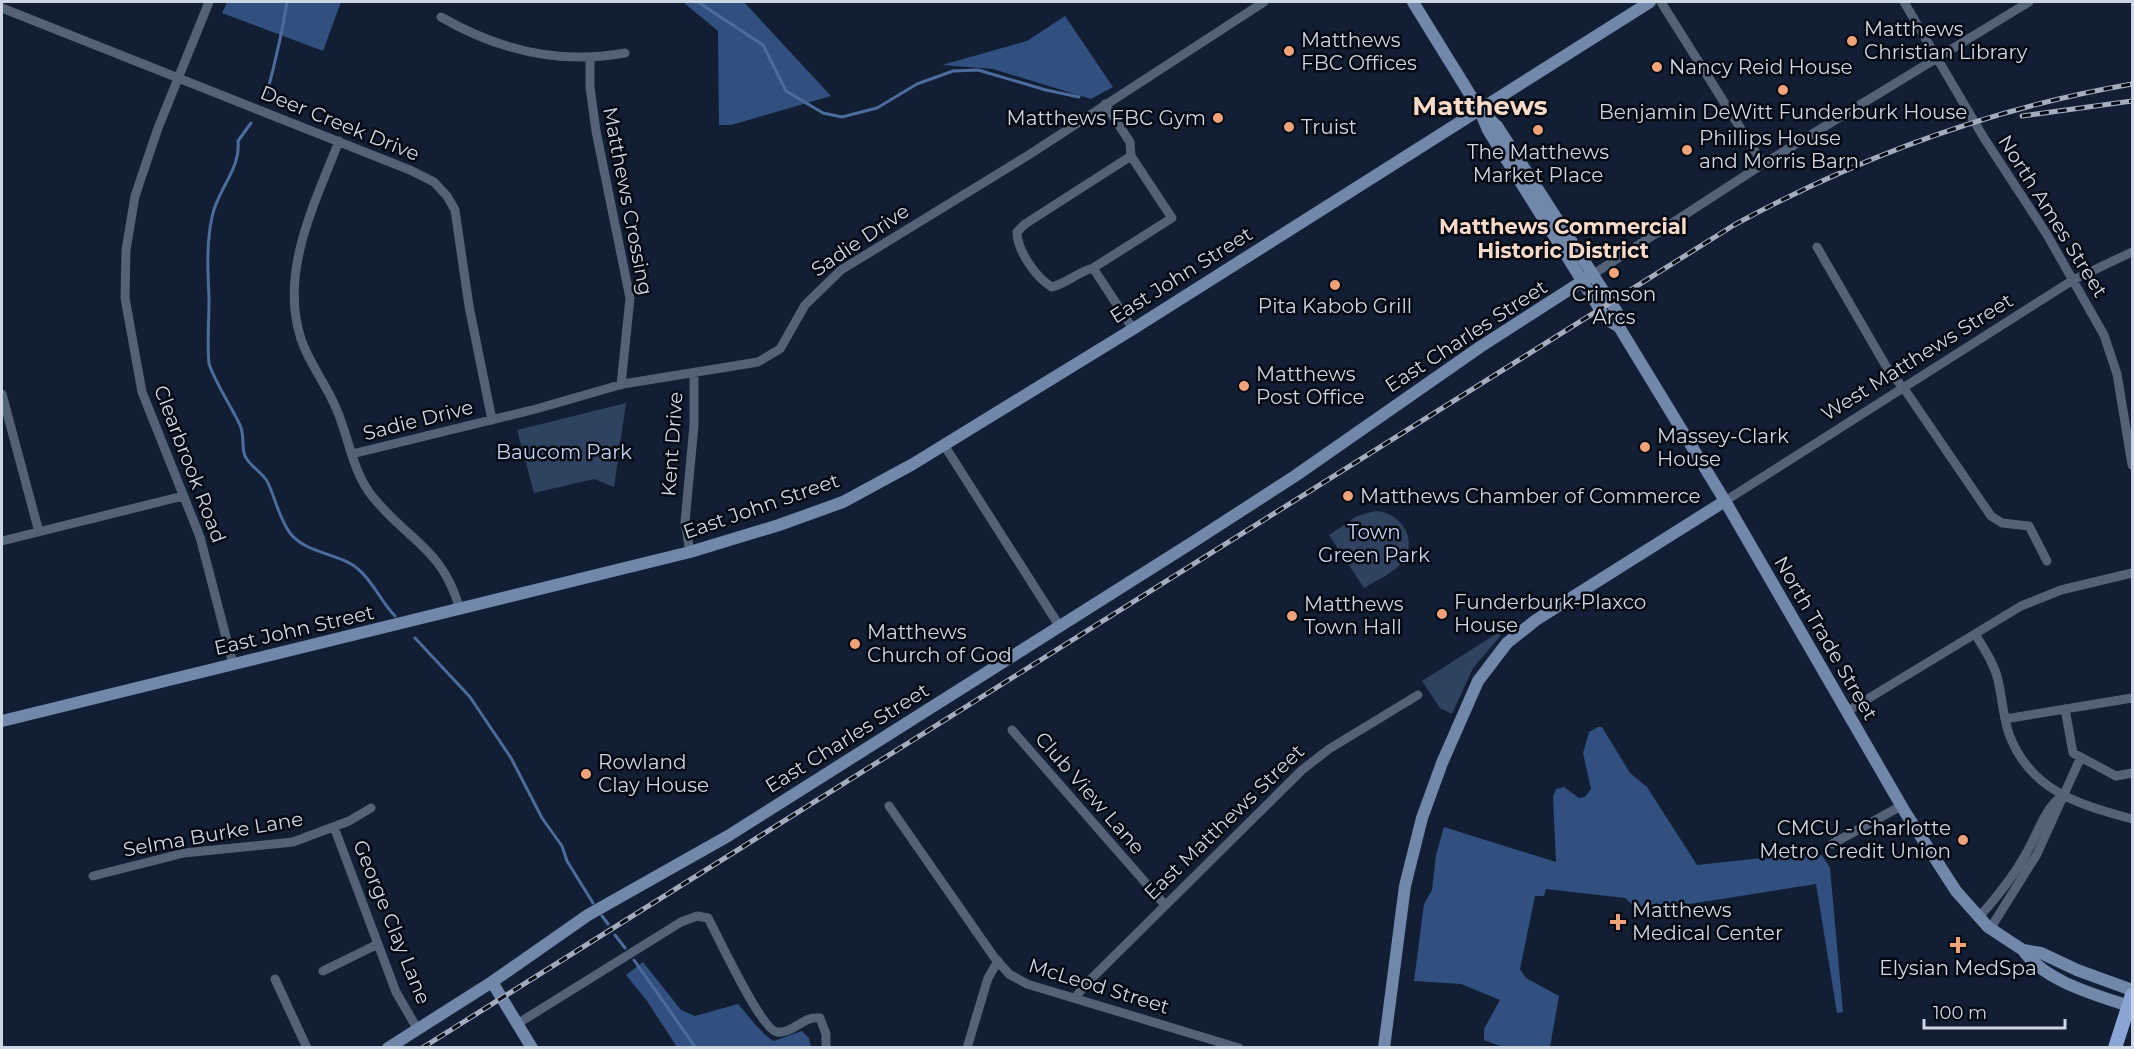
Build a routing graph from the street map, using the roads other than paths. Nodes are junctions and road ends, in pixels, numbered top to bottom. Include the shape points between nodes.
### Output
1 (209, 2) edge
2 (1264, 2) edge
3 (1413, 2) edge
4 (1650, 2) edge
5 (1661, 2) edge
6 (1904, 2) edge
7 (2029, 2) edge
8 (2, 8) edge
9 (441, 17) dead end
10 (625, 54) dead end
11 (1938, 57) junction
12 (590, 59) junction
13 (178, 78) junction
14 (1105, 104) junction
15 (1479, 109) junction
16 (339, 141) junction
17 (1131, 156) junction
18 (1763, 164) junction
19 (1817, 247) dead end
20 (2133, 252) edge
21 (1093, 268) junction
22 (1588, 278) junction
23 (2073, 280) junction
24 (1133, 329) junction
25 (694, 374) junction
26 (621, 385) junction
27 (1903, 387) junction
28 (2, 394) edge
29 (492, 420) junction
30 (944, 445) junction
31 (352, 454) junction
32 (2133, 465) edge
33 (183, 496) junction
34 (1725, 501) junction
35 (39, 532) junction
36 (2, 541) edge
37 (690, 552) junction
38 (2047, 561) dead end
39 (2133, 573) edge
40 (460, 610) junction
41 (1060, 627) junction
42 (1975, 634) junction
43 (233, 664) junction
44 (1418, 695) dead end
45 (2133, 698) edge
46 (2065, 710) junction
47 (1846, 712) junction
48 (2005, 719) junction
49 (2, 721) edge
50 (1012, 730) dead end
51 (2080, 759) junction
52 (2133, 773) edge
53 (2062, 796) junction
54 (890, 806) dead end
55 (1901, 806) junction
56 (371, 808) dead end
57 (2133, 819) edge
58 (334, 827) junction
59 (1832, 844) dead end
60 (93, 876) dead end
61 (1165, 905) junction
62 (1979, 917) junction
63 (1990, 929) junction
64 (378, 944) junction
65 (2023, 950) junction
66 (998, 961) junction
67 (323, 971) dead end
68 (275, 978) dead end
69 (492, 982) junction
70 (2133, 990) edge
71 (1075, 998) junction
72 (2131, 1003) edge
73 (517, 1024) junction
74 (418, 1030) junction
75 (307, 1047) edge
76 (388, 1047) edge
77 (532, 1047) edge
78 (826, 1047) edge
79 (967, 1047) edge
80 (1239, 1047) edge
81 (1384, 1047) edge
82 (2115, 1047) edge

1 - 13 street, Clearbrook Road
2 - 14 street, Sadie Drive
3 - 15 main road, North Trade Street
4 - 15 main road, East John Street
5 - 18 street
6 - 11 street, North Ames Street
7 - 11 street
8 - 13 street, Deer Creek Drive
9 - 12 street via 488,41 520,51
10 - 12 street
11 - 18 street
11 - 23 street, North Ames Street via 1983,138
12 - 26 street, Matthews Crossing via 596,130 630,298
13 - 16 street, Deer Creek Drive
13 - 33 street, Clearbrook Road via 135,196 126,250 125,298 142,392
14 - 17 street via 1130,142
14 - 25 street, Sadie Drive via 841,270 805,305 775,353 758,362
15 - 22 main road, North Trade Street via 1497,126
15 - 24 main road, East John Street
16 - 29 street, Deer Creek Drive via 425,176 451,203
16 - 31 street via 304,232 296,274 295,315 302,341 336,407
17 - 21 street via 1172,218
17 - 21 street via 1017,232 1017,242 1043,282 1052,287
18 - 22 street
19 - 27 street via 1890,374
20 - 23 street, West Matthews Street
21 - 24 street
22 - 34 main road, North Trade Street via 1617,312 1619,327
22 - 41 main road, East Charles Street via 1480,347 1293,477
23 - 27 street, West Matthews Street
23 - 32 street, North Ames Street via 2113,354
24 - 30 main road, East John Street
25 - 26 street, Sadie Drive
25 - 37 street, Kent Drive via 694,425 685,522
26 - 29 street, Sadie Drive
27 - 34 street, West Matthews Street
27 - 38 street via 1992,516 2002,523 2029,526
28 - 35 street
29 - 31 street, Sadie Drive
30 - 37 main road, East John Street via 843,501
30 - 41 street
31 - 40 street via 358,474 374,499 442,567 452,583
33 - 35 street
33 - 43 street, Clearbrook Road via 206,557
34 - 47 main road, North Trade Street
34 - 81 main road via 1536,620 1512,638 1478,681 1456,728 1410,860
35 - 36 street
37 - 40 main road, East John Street
39 - 42 street via 2061,590 2021,606
40 - 43 main road, East John Street
41 - 69 main road, East Charles Street via 728,836 588,915
42 - 47 street
42 - 48 street via 1998,680
43 - 49 main road, East John Street
44 - 61 street, East Matthews Street via 1313,761
45 - 46 street
46 - 48 street
46 - 51 street via 2071,749
47 - 55 main road, North Trade Street
48 - 53 street via 2009,735 2023,758
50 - 61 street, Club View Lane
51 - 52 street via 2116,776
51 - 53 street
53 - 57 street
53 - 62 street via 2051,804 2027,853
53 - 63 street via 2060,809 2037,854
54 - 66 street, McLeod Street
55 - 59 street
55 - 62 main road, North Trade Street via 1948,879
56 - 58 street, Selma Burke Lane
58 - 60 street, Selma Burke Lane via 294,842 173,855
58 - 64 street, George Clay Lane
61 - 71 street, East Matthews Street
62 - 63 main road, North Trade Street
63 - 65 main road, North Trade Street
64 - 67 street
64 - 74 street, George Clay Lane via 396,992
65 - 70 main road, North Trade Street via 2041,953
65 - 72 main road, North Trade Street via 2031,962 2060,979
66 - 71 street, McLeod Street via 1015,978
66 - 79 street via 988,978
68 - 75 street
69 - 73 main road
69 - 74 main road, East Charles Street
71 - 80 street, McLeod Street
72 - 82 main road
73 - 77 main road
73 - 78 street via 681,922 701,915 708,918 768,1027 784,1032 811,1017 820,1018
74 - 76 main road, East Charles Street

